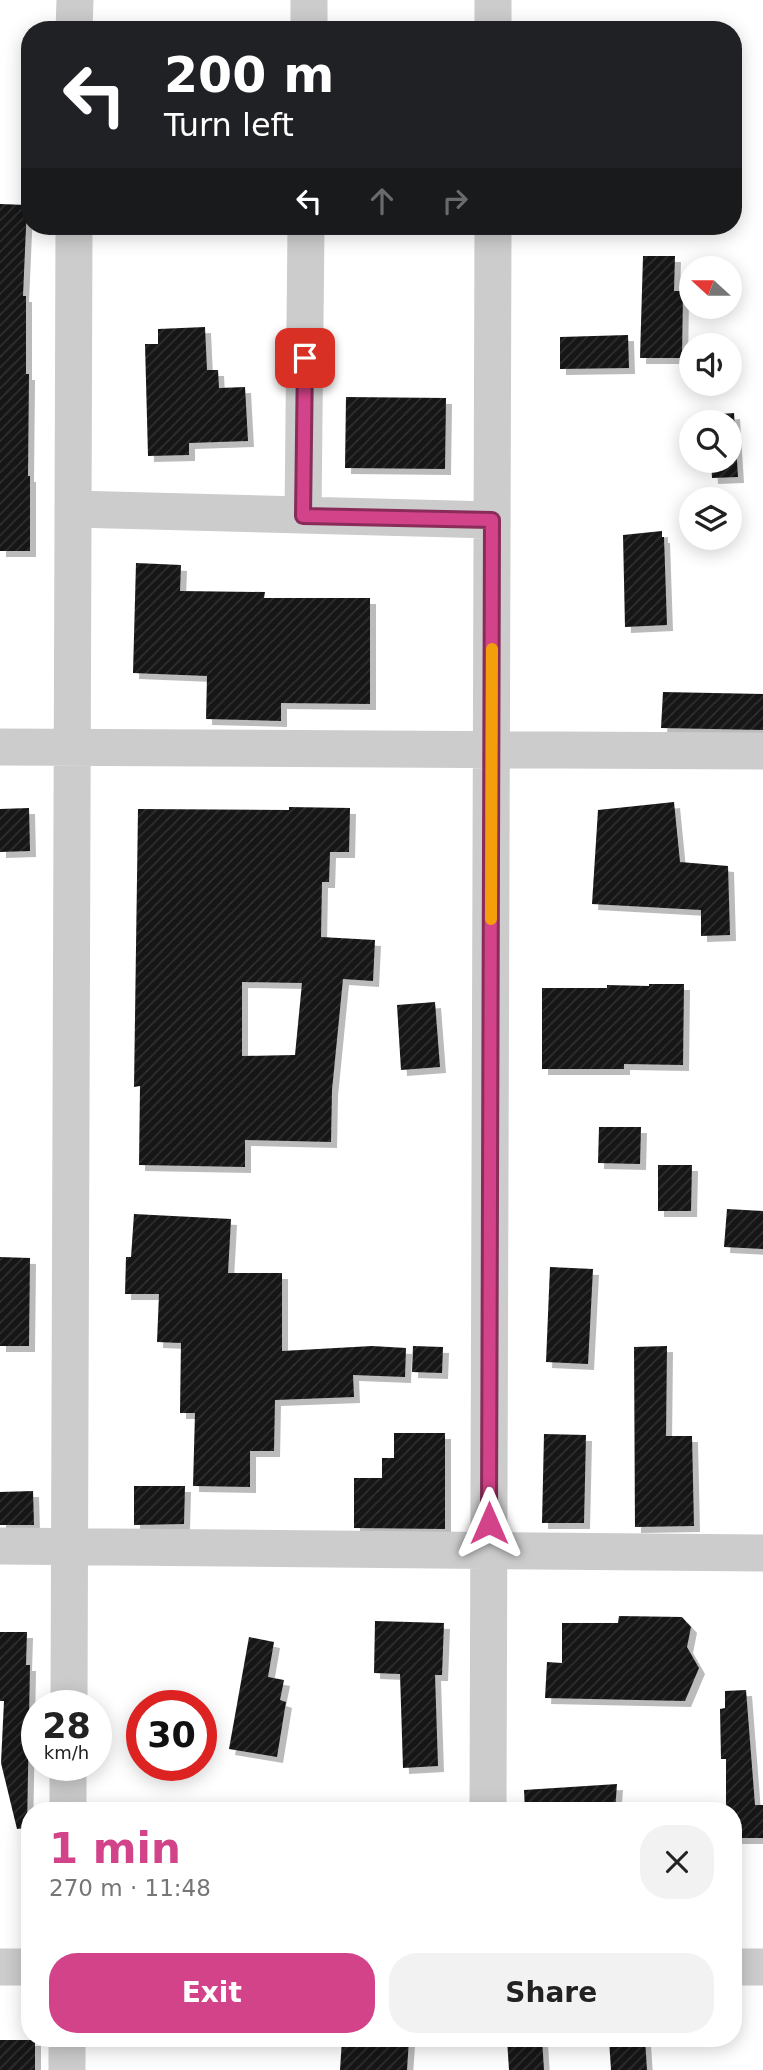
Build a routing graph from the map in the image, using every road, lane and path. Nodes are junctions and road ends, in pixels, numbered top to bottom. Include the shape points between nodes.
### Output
1 (75, 0) edge
2 (309, 0) edge
3 (493, 0) edge
4 (74, 21) edge
5 (309, 21) edge
6 (493, 21) edge
7 (74, 235) edge
8 (306, 235) edge
9 (493, 235) edge
10 (73, 509) junction
11 (303, 516) junction
12 (492, 520) junction
13 (0, 747) edge
14 (72, 748) junction
15 (492, 749) junction
16 (763, 751) edge
17 (0, 1546) edge
18 (69, 1547) junction
19 (489, 1551) junction
20 (763, 1553) edge
21 (69, 1690) edge
22 (68, 1781) edge
23 (68, 1802) edge
24 (488, 1802) edge
25 (0, 1967) edge
26 (21, 1967) edge
27 (742, 1967) edge
28 (763, 1967) edge
29 (68, 2047) edge
30 (67, 2070) edge

1 - 4 street
2 - 5 street
3 - 6 street
7 - 10 street
8 - 11 street
9 - 12 street
10 - 11 street
10 - 14 street
11 - 12 street
12 - 15 street
13 - 14 street
14 - 15 street
14 - 18 street
15 - 16 street
15 - 19 street
17 - 18 street
18 - 19 street
18 - 21 street
19 - 20 street
19 - 24 street
22 - 23 street
25 - 26 street
27 - 28 street
29 - 30 street

